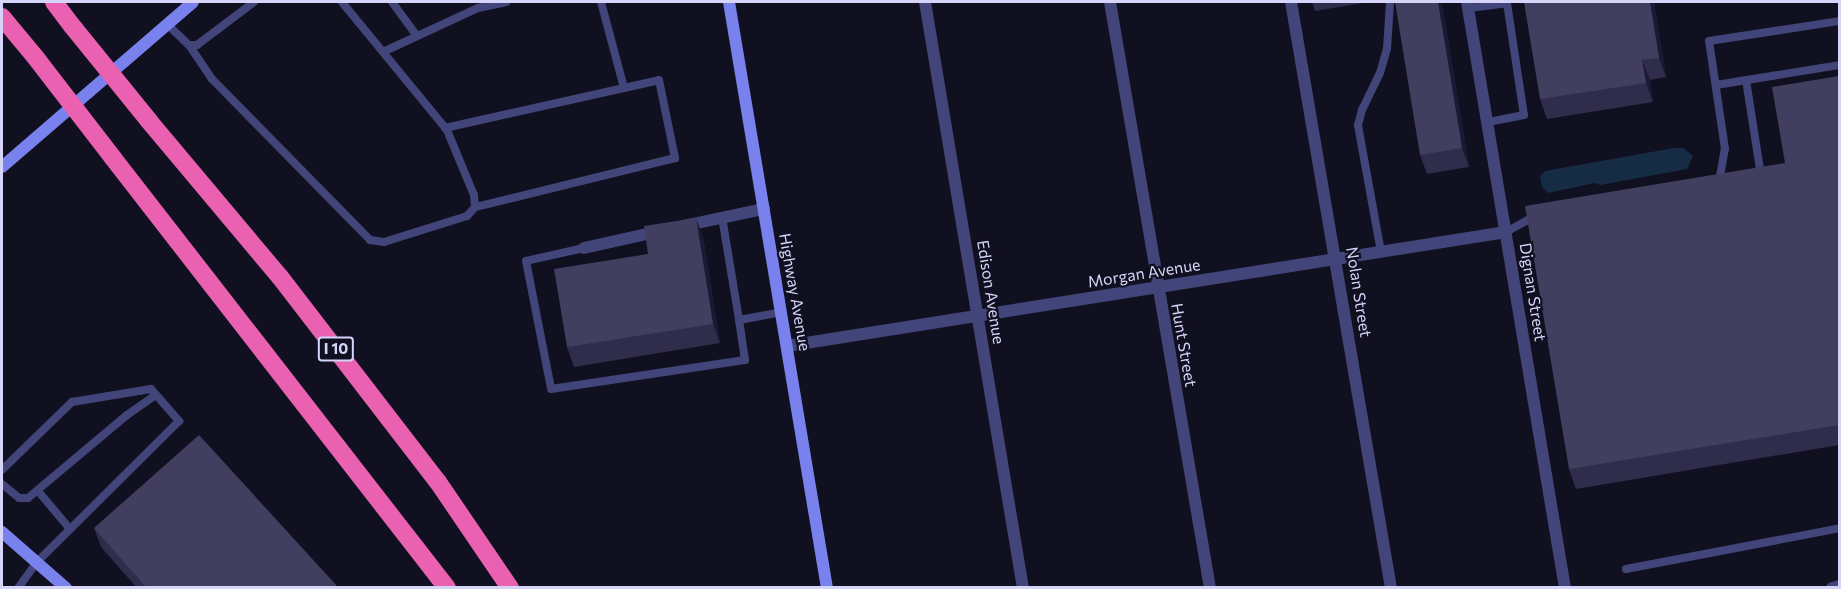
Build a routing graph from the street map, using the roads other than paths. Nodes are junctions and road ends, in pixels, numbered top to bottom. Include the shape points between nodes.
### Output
1 (54, 2) edge
2 (193, 2) edge
3 (254, 2) edge
4 (342, 2) edge
5 (392, 2) edge
6 (506, 2) edge
7 (601, 2) edge
8 (729, 2) edge
9 (925, 2) edge
10 (1110, 2) edge
11 (1291, 2) edge
12 (1390, 2) edge
13 (1507, 2) edge
14 (485, 4) edge
15 (1468, 5) edge
16 (2, 17) edge
17 (1839, 21) edge
18 (167, 24) junction
19 (417, 36) junction
20 (189, 45) junction
21 (385, 51) junction
22 (1839, 65) edge
23 (1746, 80) junction
24 (1716, 85) junction
25 (624, 88) junction
26 (1488, 122) junction
27 (445, 128) junction
28 (2, 167) edge
29 (1753, 180) edge
30 (1718, 184) edge
31 (475, 207) junction
32 (764, 209) junction
33 (1551, 216) edge
34 (722, 217) junction
35 (1506, 232) junction
36 (584, 248) joint
37 (1382, 252) junction
38 (1337, 260) junction
39 (1157, 287) junction
40 (782, 312) junction
41 (978, 316) junction
42 (739, 320) junction
43 (787, 346) junction
44 (156, 395) junction
45 (2, 470) edge
46 (2, 484) edge
47 (38, 491) junction
48 (1839, 528) edge
49 (70, 529) junction
50 (2, 532) edge
51 (37, 562) junction
52 (1626, 569) dead end
53 (1839, 586) edge
54 (18, 588) edge
55 (66, 588) edge
56 (447, 588) edge
57 (510, 588) edge
58 (827, 588) edge
59 (1023, 588) edge
60 (1210, 588) edge
61 (1390, 588) edge
62 (1565, 588) edge
63 (1832, 588) edge

1 - 57 highway, I 10, bridge via 280,277 438,482
2 - 18 street
3 - 20 lane via 202,44
4 - 21 lane
5 - 19 lane
6 - 14 lane
7 - 25 lane
8 - 32 street, Highway Avenue
9 - 41 street, Edison Avenue
10 - 39 street, Hunt Street
11 - 38 street, Nolan Street
12 - 37 lane via 1387,49 1358,125
13 - 15 lane
13 - 26 lane via 1524,115
14 - 19 lane
15 - 26 street, Dignan Street
16 - 56 highway, bridge
17 - 24 lane via 1709,41
18 - 20 lane
18 - 28 street
19 - 21 lane
20 - 31 lane via 212,80 370,240 384,242 468,216
21 - 27 lane
22 - 23 lane
23 - 24 lane
23 - 29 lane via 1762,179
24 - 30 lane via 1725,149
25 - 27 lane
25 - 31 lane via 659,80 675,158
26 - 35 street, Dignan Street
27 - 31 lane via 474,195
32 - 34 street
32 - 40 street, Highway Avenue
33 - 35 lane via 1528,220
34 - 36 street
34 - 42 lane
35 - 37 street, Morgan Avenue
35 - 62 street, Dignan Street
36 - 42 lane via 526,261 551,389 745,360
37 - 38 street, Morgan Avenue
38 - 39 street, Morgan Avenue
38 - 61 street, Nolan Street
39 - 41 street, Morgan Avenue
39 - 60 street, Hunt Street
40 - 42 lane
40 - 43 street, Highway Avenue
41 - 43 street, Morgan Avenue
41 - 59 street, Edison Avenue
43 - 58 street, Highway Avenue
44 - 45 lane via 151,389 72,402
44 - 47 lane
44 - 49 lane via 179,421
46 - 47 lane via 19,498 28,498
47 - 49 lane
48 - 52 lane
49 - 51 lane
50 - 51 street
51 - 54 lane
51 - 55 street
53 - 63 street

